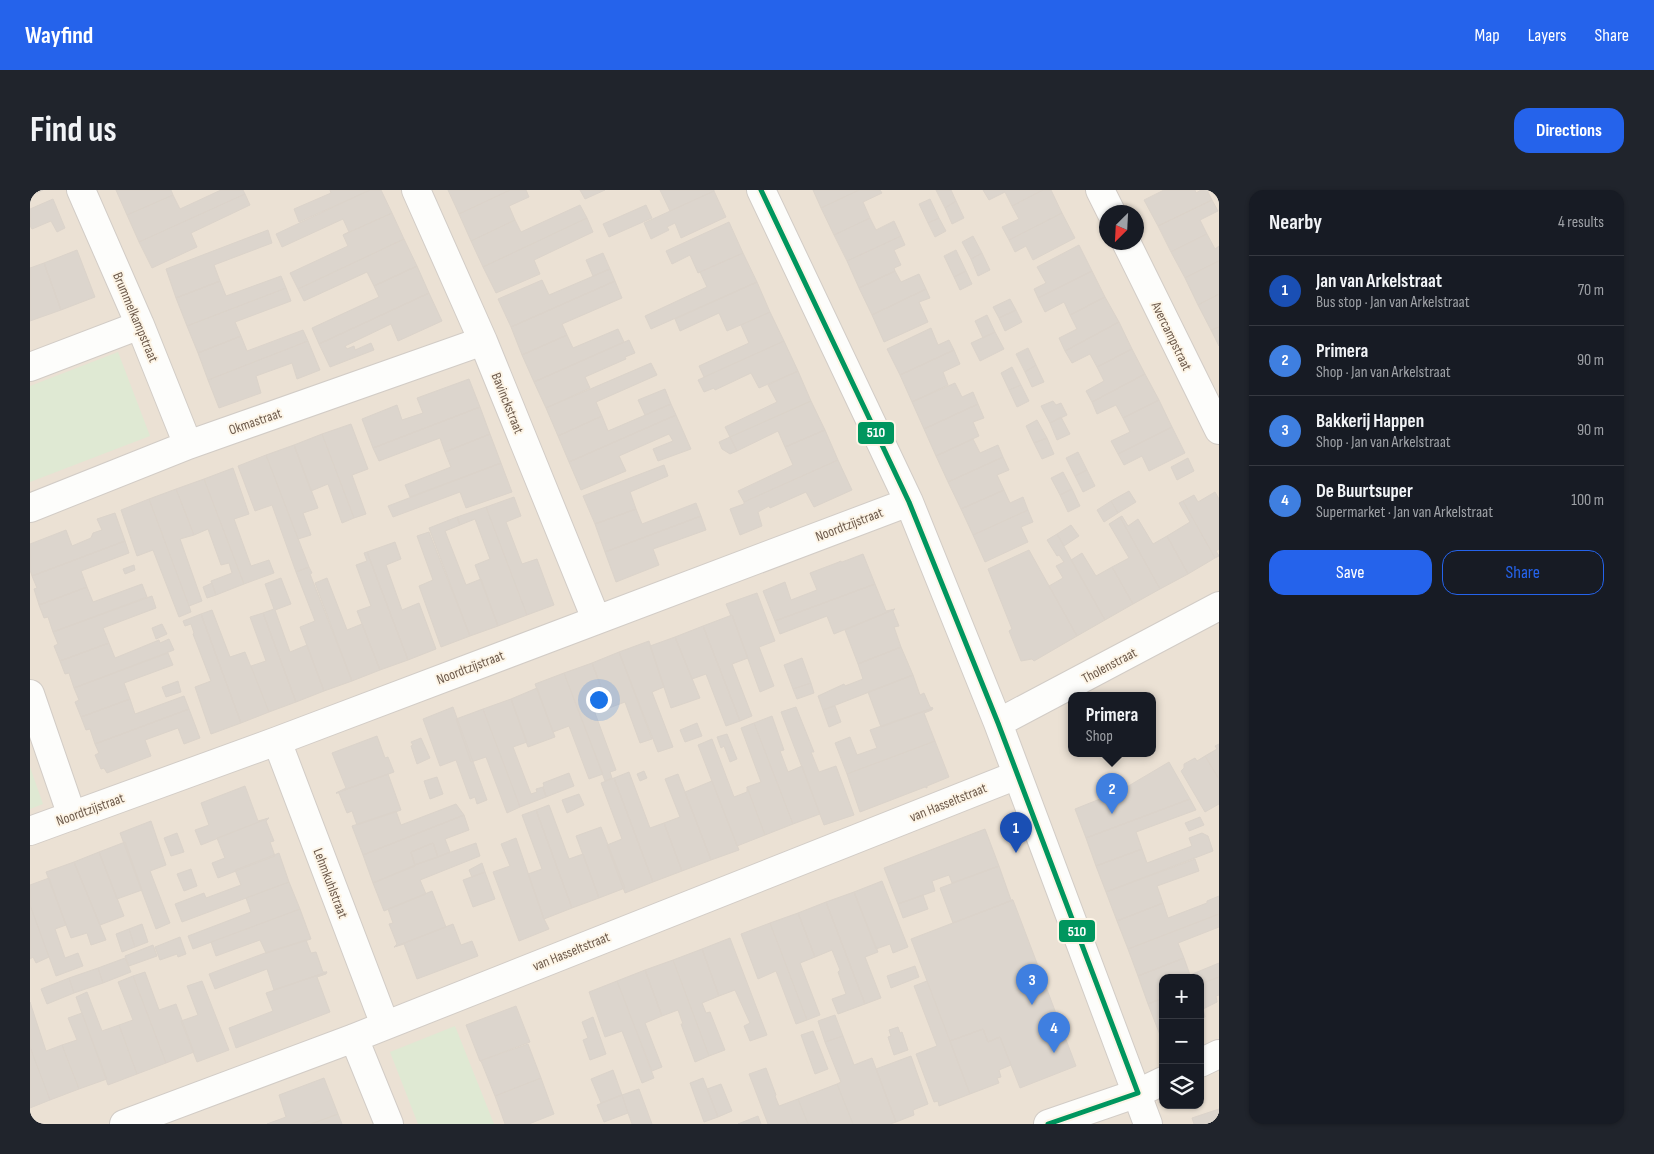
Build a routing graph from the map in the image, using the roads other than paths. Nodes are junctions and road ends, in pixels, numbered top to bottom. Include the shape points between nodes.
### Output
1 (81, 190) edge
2 (416, 190) edge
3 (761, 190) edge
4 (1100, 190) edge
5 (1108, 205) edge
6 (1130, 250) edge
7 (140, 325) junction
8 (483, 342) junction
9 (30, 367) edge
10 (1219, 430) edge
11 (188, 445) junction
12 (909, 502) junction
13 (30, 508) edge
14 (1219, 606) edge
15 (596, 619) junction
16 (30, 694) edge
17 (998, 723) junction
18 (277, 741) junction
19 (1018, 775) junction
20 (72, 816) junction
21 (30, 831) edge
22 (384, 1025) junction
23 (354, 1038) junction
24 (1219, 1054) edge
25 (1204, 1061) edge
26 (1159, 1083) edge
27 (1138, 1092) junction
28 (124, 1124) edge
29 (389, 1124) edge
30 (1048, 1124) edge
31 (1148, 1124) edge

1 - 7 street, Brummelkampstraat
2 - 8 street, Bavinckstraat
3 - 12 street
4 - 5 street
6 - 10 street, Avercampstraat
7 - 9 street
7 - 11 street, Brummelkampstraat
8 - 11 street, Okmastraat
8 - 15 street, Bavinckstraat
11 - 13 street, Okmastraat
12 - 15 street, Noordtzijstraat
12 - 17 street
14 - 17 street, Tholenstraat
15 - 18 street, Noordtzijstraat
16 - 20 street
17 - 19 street
18 - 20 street, Noordtzijstraat
18 - 22 street, Lehmkuhlstraat
19 - 22 street, van Hasseltstraat
19 - 27 street
20 - 21 street, Noordtzijstraat
22 - 23 street, van Hasseltstraat
23 - 28 street, van Hasseltstraat
23 - 29 street
24 - 25 street
26 - 27 street
27 - 30 street
27 - 31 street

